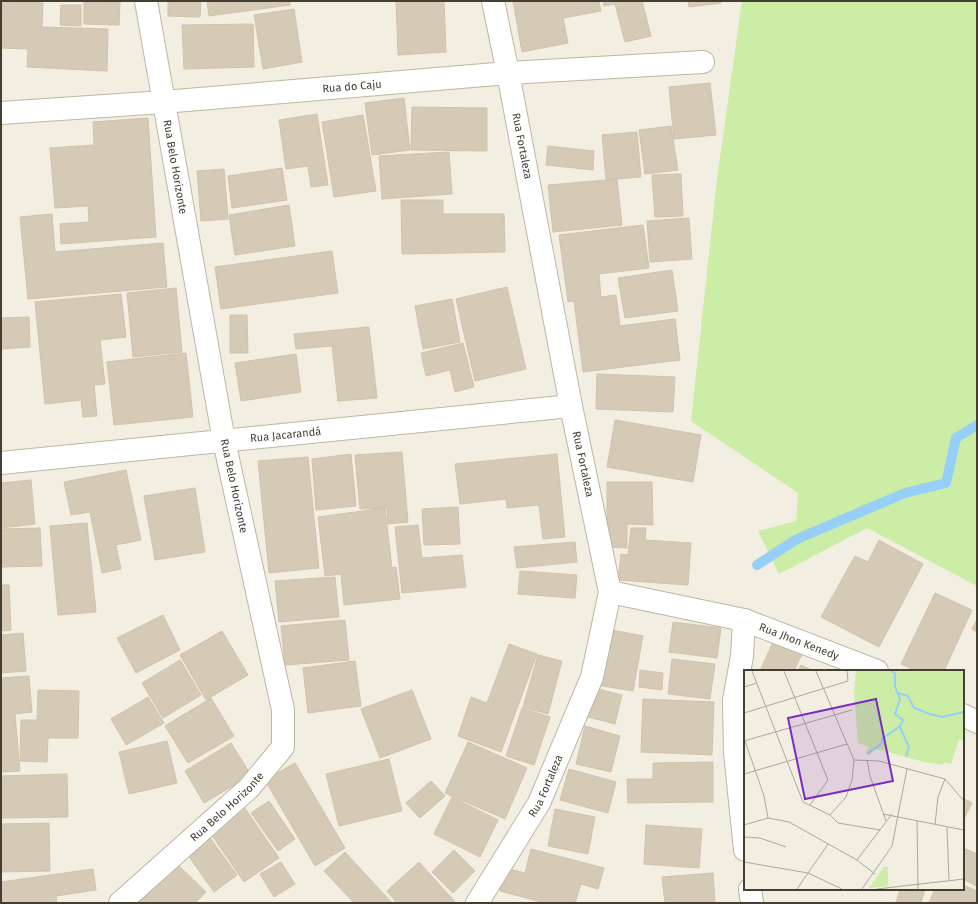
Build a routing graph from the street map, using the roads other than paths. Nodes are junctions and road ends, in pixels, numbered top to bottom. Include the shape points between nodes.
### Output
1 (146, 1) edge
2 (493, 1) edge
3 (703, 62) dead end
4 (508, 72) junction
5 (163, 102) junction
6 (1, 113) edge
7 (571, 406) junction
8 (224, 440) junction
9 (1, 463) edge
10 (610, 592) junction
11 (744, 620) junction
12 (874, 670) edge
13 (964, 716) edge
14 (977, 722) edge
15 (744, 840) edge
16 (750, 890) edge
17 (120, 903) edge
18 (477, 903) edge
19 (752, 903) edge

1 - 5 street, Rua Belo Horizonte
2 - 4 street, Rua Fortaleza
3 - 4 street, Rua do Caju
4 - 5 street, Rua do Caju
4 - 7 street, Rua Fortaleza
5 - 6 street, Rua do Caju
5 - 8 street, Rua Belo Horizonte
7 - 8 street, Rua Jacarandá
7 - 10 street, Rua Fortaleza
8 - 9 street, Rua Jacarandá
8 - 17 street, Rua Belo Horizonte via 283,710 283,747 249,788
10 - 11 street, Rua Jhon Kenedy
10 - 18 street, Rua Fortaleza via 592,678 542,796
11 - 12 street, Rua Jhon Kenedy
11 - 15 street via 742,656 734,700 735,753
13 - 14 street
16 - 19 street

